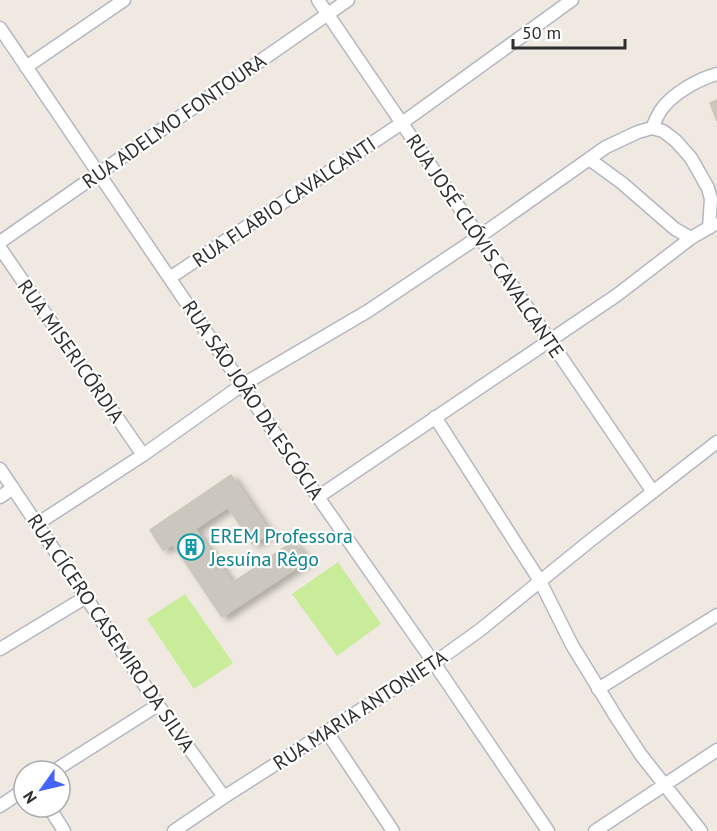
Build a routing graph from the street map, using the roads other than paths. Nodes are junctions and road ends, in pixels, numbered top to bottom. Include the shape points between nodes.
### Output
1 (124, 0) edge
2 (318, 0) edge
3 (348, 0) edge
4 (572, 0) edge
5 (328, 14) junction
6 (0, 28) edge
7 (26, 67) junction
8 (717, 74) edge
9 (402, 123) junction
10 (652, 128) junction
11 (589, 159) junction
12 (100, 173) junction
13 (713, 225) edge
14 (480, 236) junction
15 (692, 238) junction
16 (0, 242) edge
17 (0, 248) edge
18 (171, 277) junction
19 (548, 340) junction
20 (242, 385) junction
21 (435, 417) junction
22 (717, 442) edge
23 (143, 455) junction
24 (0, 469) edge
25 (13, 488) junction
26 (653, 492) junction
27 (0, 496) edge
28 (318, 497) junction
29 (37, 524) junction
30 (540, 581) junction
31 (86, 597) junction
32 (717, 615) edge
33 (0, 649) edge
34 (435, 663) junction
35 (598, 689) junction
36 (158, 705) junction
37 (327, 732) junction
38 (717, 750) edge
39 (72, 760) edge
40 (664, 785) junction
41 (224, 797) junction
42 (392, 830) edge
43 (174, 831) edge
44 (548, 831) edge
45 (595, 831) edge
46 (701, 831) edge

1 - 7 street
2 - 5 street, RUA JOSÉ CLÓVIS CAVALCANTE
3 - 5 street, RUA ADELMO FONTOURA
4 - 9 street, RUA FLABIO CAVALCANTI
5 - 9 street, RUA JOSÉ CLÓVIS CAVALCANTE
5 - 12 street, RUA ADELMO FONTOURA
6 - 7 street, RUA SÃO JOÃO DA ESCÓCIA
7 - 12 street, RUA SÃO JOÃO DA ESCÓCIA
8 - 10 street via 671,99
9 - 14 street, RUA JOSÉ CLÓVIS CAVALCANTE
9 - 18 street, RUA FLABIO CAVALCANTI
10 - 11 street via 606,147
10 - 13 street via 676,141 702,175 711,199
11 - 14 street
11 - 15 street via 675,229
12 - 16 street, RUA ADELMO FONTOURA
12 - 18 street, RUA SÃO JOÃO DA ESCÓCIA
13 - 15 street
14 - 19 street, RUA JOSÉ CLÓVIS CAVALCANTE
14 - 20 street via 368,311
15 - 19 street via 617,295
17 - 23 street, RUA MISERICÓRDIA
18 - 20 street, RUA SÃO JOÃO DA ESCÓCIA
19 - 21 street
19 - 26 street, RUA JOSÉ CLÓVIS CAVALCANTE
20 - 23 street
20 - 28 street, RUA SÃO JOÃO DA ESCÓCIA
21 - 28 street
21 - 30 street
22 - 26 street, RUA MARIA ANTONIETA
23 - 29 street
24 - 25 street, RUA CÍCERO CASEMIRO DA SILVA
25 - 27 street
25 - 29 street, RUA CÍCERO CASEMIRO DA SILVA
26 - 30 street, RUA MARIA ANTONIETA
28 - 34 street, RUA SÃO JOÃO DA ESCÓCIA
29 - 31 street, RUA CÍCERO CASEMIRO DA SILVA
30 - 34 street, RUA MARIA ANTONIETA
30 - 35 street
31 - 33 street
31 - 36 street, RUA CÍCERO CASEMIRO DA SILVA
32 - 35 street
34 - 37 street, RUA MARIA ANTONIETA
34 - 44 street, RUA SÃO JOÃO DA ESCÓCIA
35 - 40 street
36 - 39 street
36 - 41 street, RUA CÍCERO CASEMIRO DA SILVA
37 - 41 street, RUA MARIA ANTONIETA
37 - 42 street
38 - 40 street
40 - 45 street
40 - 46 street
41 - 43 street, RUA MARIA ANTONIETA

